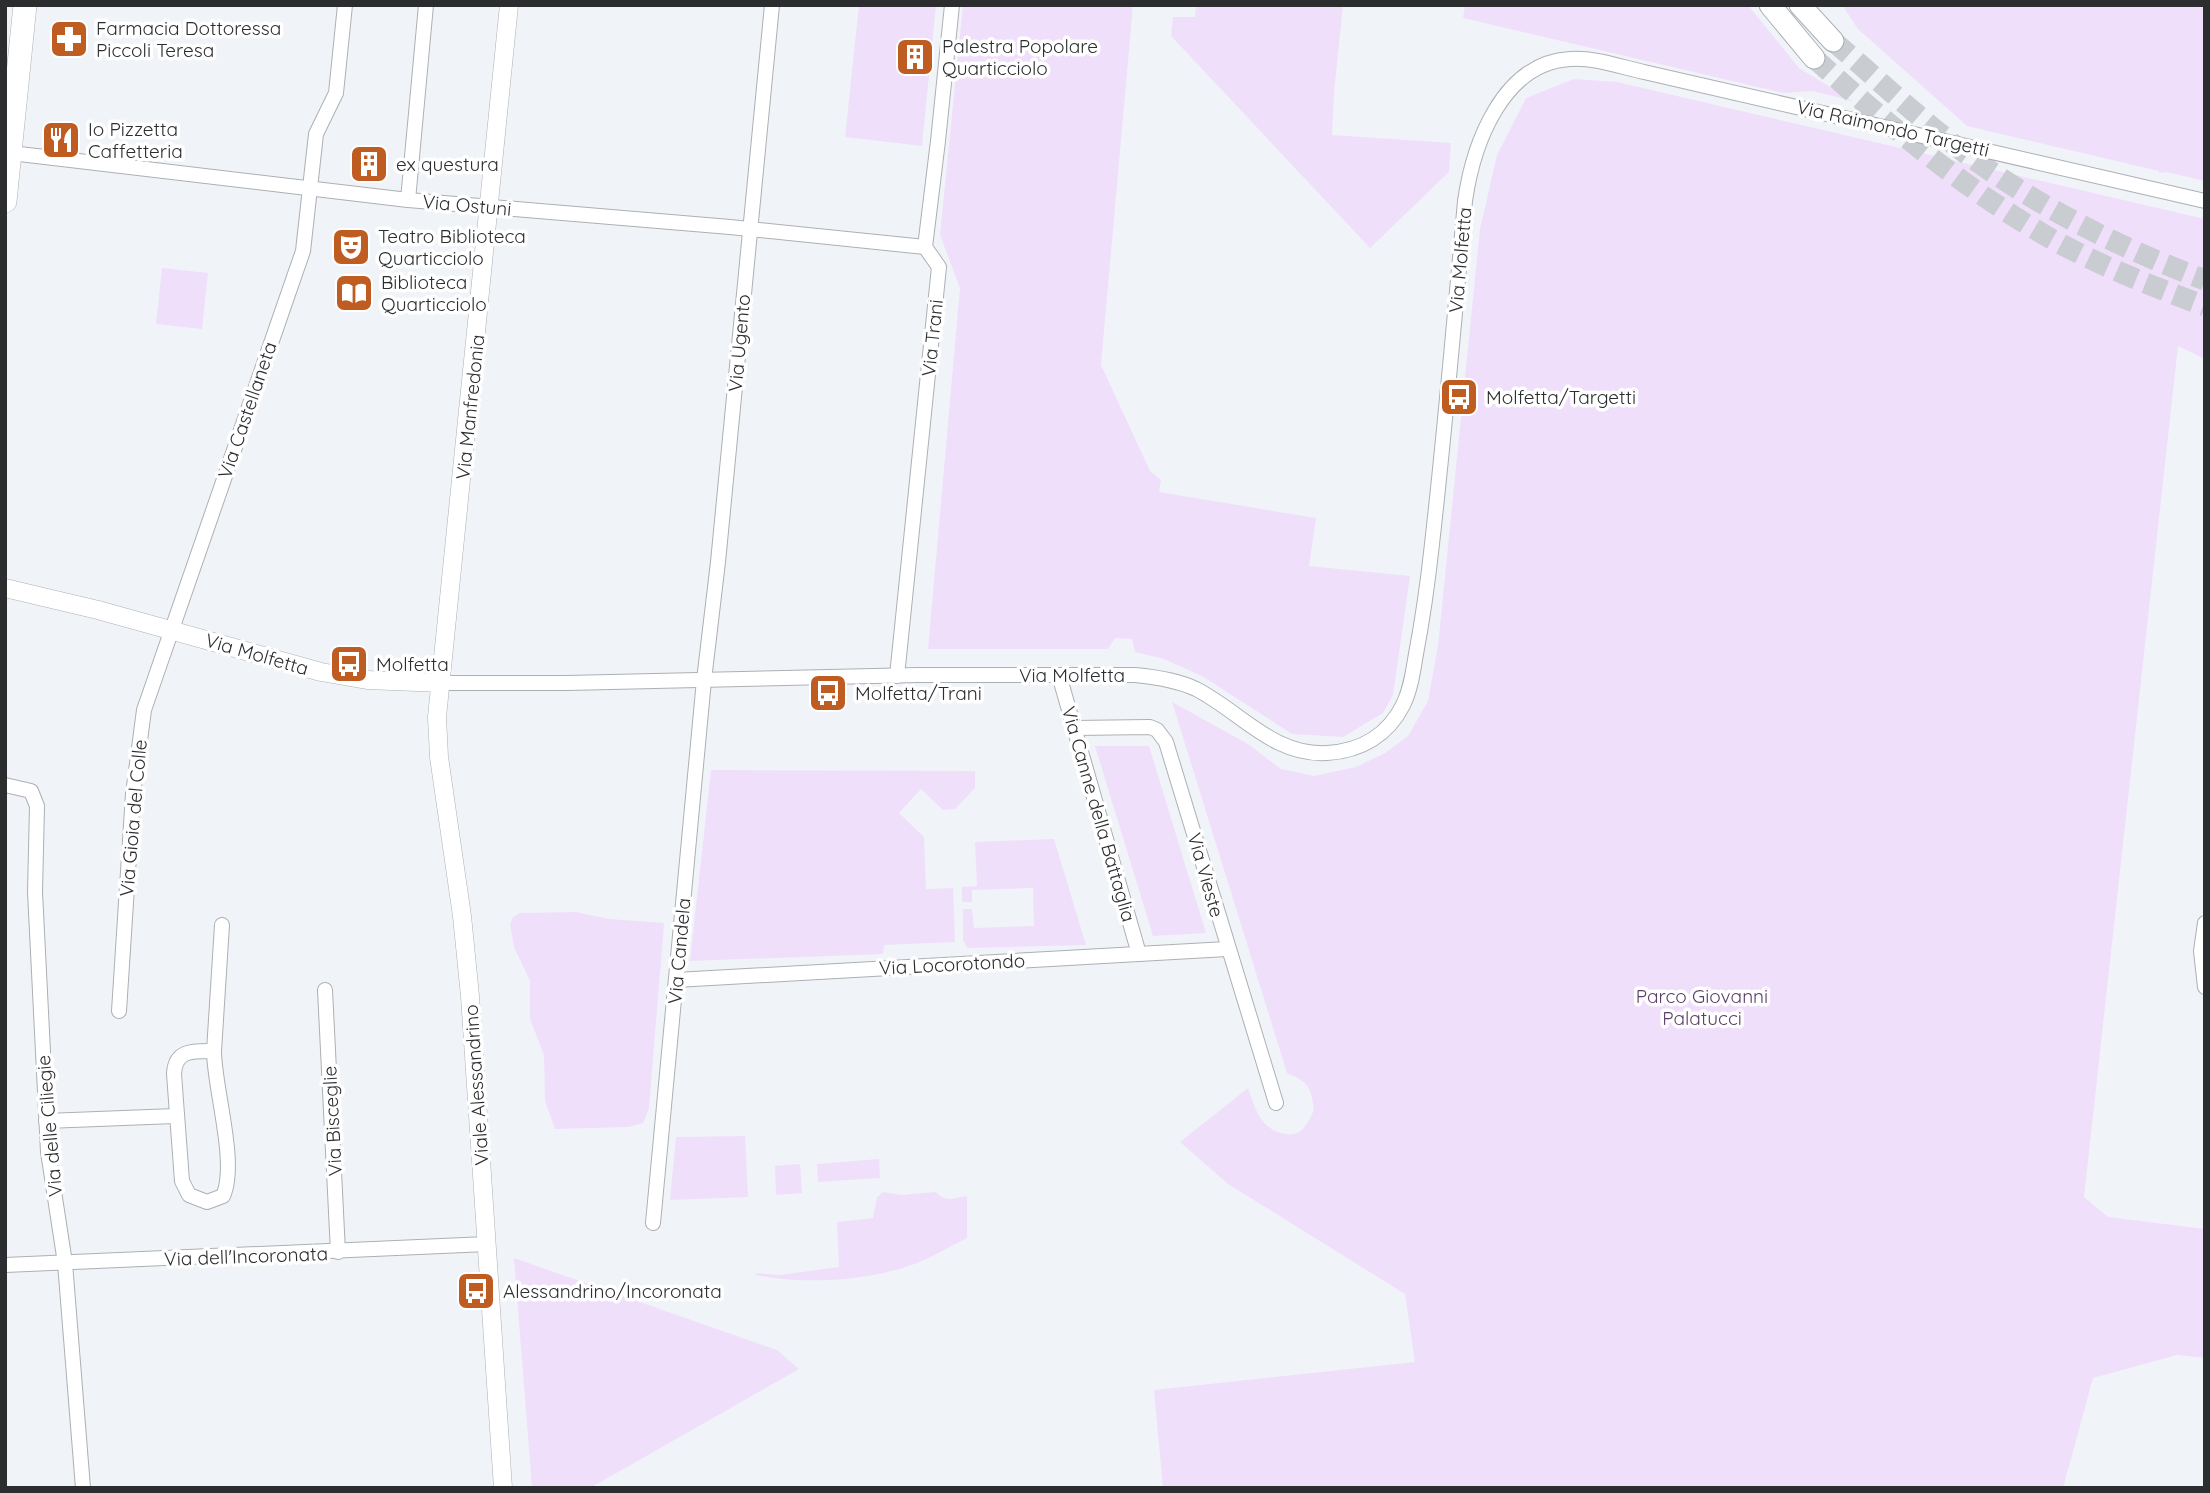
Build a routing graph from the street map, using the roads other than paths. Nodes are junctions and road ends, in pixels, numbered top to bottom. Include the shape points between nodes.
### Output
1 (345, 5) edge
2 (426, 5) edge
3 (509, 5) edge
4 (772, 5) edge
5 (952, 5) edge
6 (1770, 5) edge
7 (1800, 5) edge
8 (24, 6) edge
9 (1833, 41) tunnel mouth
10 (1814, 58) tunnel mouth
11 (1580, 59) joint
12 (11, 153) junction
13 (310, 187) junction
14 (408, 200) junction
15 (5, 201) edge
16 (2205, 201) edge
17 (490, 206) junction
18 (749, 229) junction
19 (925, 247) junction
20 (5, 587) edge
21 (173, 630) junction
22 (1059, 675) junction
23 (897, 676) junction
24 (704, 680) junction
25 (442, 683) junction
26 (1074, 728) junction
27 (5, 785) edge
28 (2205, 923) edge
29 (222, 925) dead end
30 (1227, 948) junction
31 (1139, 954) junction
32 (676, 980) junction
33 (2205, 987) edge
34 (325, 990) dead end
35 (119, 1011) dead end
36 (214, 1051) junction
37 (1276, 1103) dead end
38 (176, 1116) junction
39 (46, 1121) junction
40 (653, 1223) dead end
41 (487, 1244) junction
42 (338, 1252) junction
43 (65, 1263) junction
44 (5, 1265) edge
45 (83, 1488) edge
46 (503, 1488) edge

1 - 13 street, Via Castellaneta via 336,93 316,134
2 - 14 street
3 - 17 street, Via Manfredonia
4 - 18 street, Via Ugento
5 - 19 street, Via Trani
6 - 10 main road
7 - 9 main road
8 - 12 main road
11 - 16 street, Via Raimondo Targetti
11 - 22 street, Via Molfetta via 1547,64 1514,87 1488,123 1469,174 1428,584 1408,694 1389,726 1357,748 1307,752 1269,739 1198,690 1166,679
12 - 13 street, Via Ostuni
12 - 15 main road
13 - 14 street, Via Ostuni
13 - 21 street, Via Castellaneta via 303,251
14 - 17 street, Via Ostuni
17 - 18 street, Via Ostuni
17 - 25 street, Via Manfredonia
18 - 19 street, Via Ostuni
18 - 24 street, Via Ugento
19 - 23 street, Via Trani via 939,267
20 - 21 street, Via Molfetta
21 - 25 street, Via Molfetta via 353,678
21 - 35 street, Via Gioia del Colle via 141,724
22 - 23 street, Via Molfetta
22 - 26 street, Via Canne della Battaglia
23 - 24 street, Via Molfetta
24 - 25 street, Via Molfetta
24 - 32 street, Via Candela
25 - 41 street, Viale Alessandrino via 438,742 466,956
26 - 30 street, Via Vieste via 1140,726 1162,735
26 - 31 street, Via Canne della Battaglia
27 - 39 street, Via delle Ciliegie via 31,791 37,806 35,892
28 - 33 street via 2201,951
29 - 36 street
30 - 31 street, Via Locorotondo
30 - 37 street, Via Vieste
31 - 32 street, Via Locorotondo
32 - 40 street, Via Candela
34 - 42 street, Via Bisceglie
36 - 38 street via 185,1052 178,1058
36 - 38 street via 228,1176 218,1199 202,1202 186,1191
38 - 39 street
39 - 43 street, Via delle Ciliegie
41 - 42 street, Via dell'Incoronata
41 - 46 street, Viale Alessandrino
42 - 43 street, Via dell'Incoronata
43 - 44 street, Via dell'Incoronata
43 - 45 street, Via delle Ciliegie

